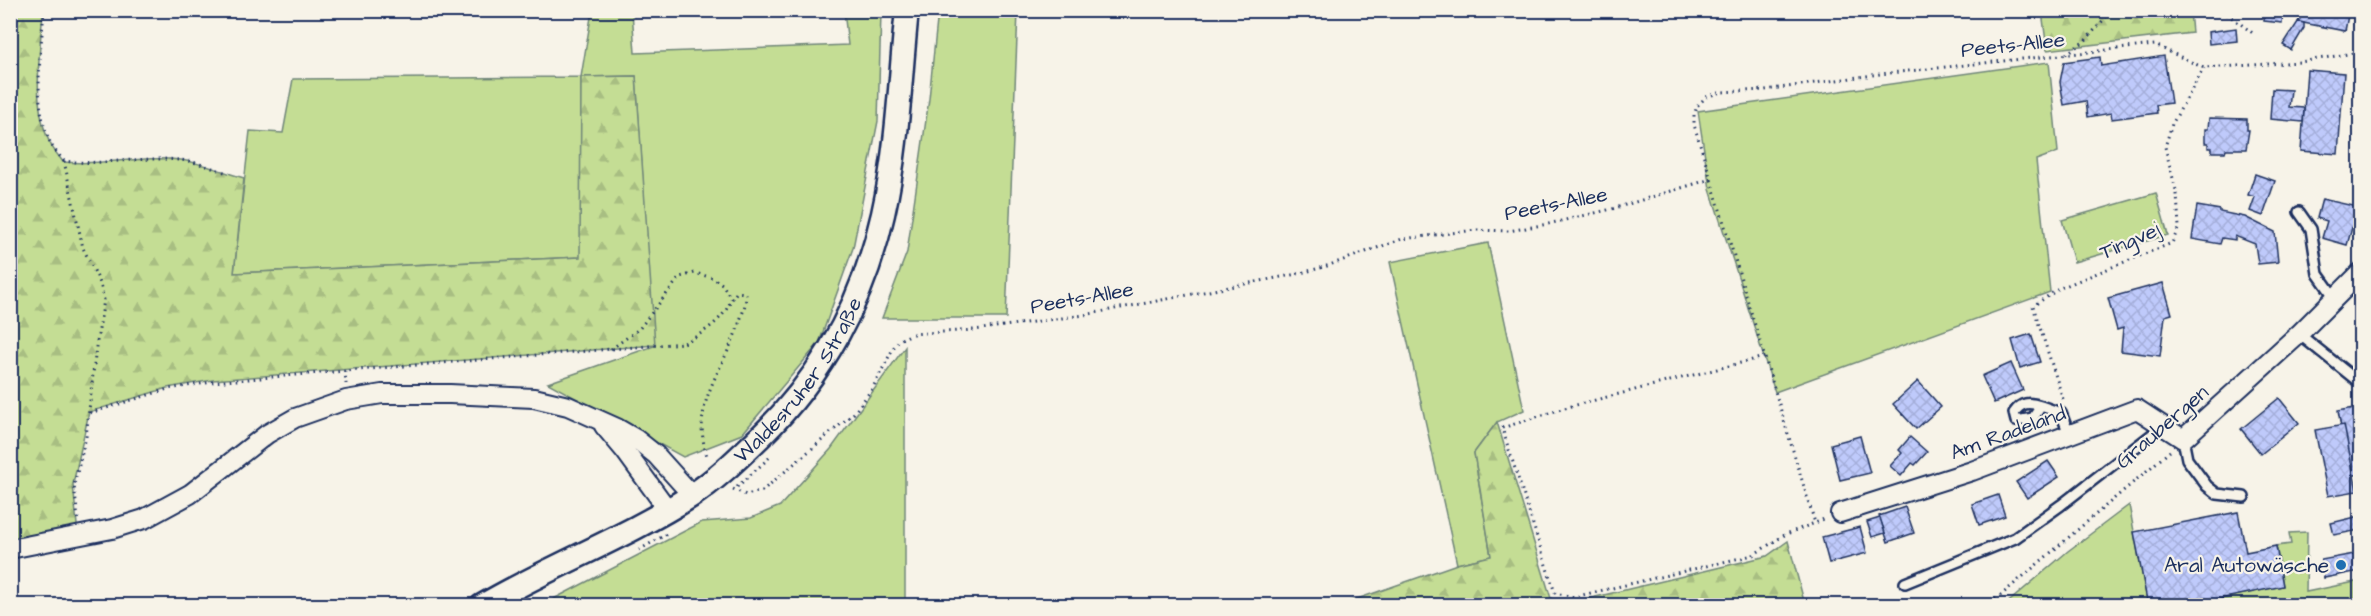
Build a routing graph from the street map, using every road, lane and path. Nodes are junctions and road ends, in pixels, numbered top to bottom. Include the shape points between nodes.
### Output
1 (44, 10) edge
2 (907, 10) edge
3 (2112, 10) edge
4 (2222, 10) edge
5 (2254, 34) dead end
6 (2361, 52) edge
7 (2064, 55) junction
8 (2204, 68) junction
9 (64, 161) junction
10 (228, 173) dead end
11 (1711, 179) junction
12 (2299, 212) dead end
13 (2361, 273) edge
14 (731, 298) junction
15 (2336, 298) junction
16 (2299, 334) junction
17 (610, 350) junction
18 (1764, 357) junction
19 (2361, 383) edge
20 (2063, 401) dead end
21 (2041, 406) dead end
22 (90, 413) junction
23 (600, 422) junction
24 (2163, 426) junction
25 (2069, 434) junction
26 (2183, 439) junction
27 (775, 451) dead end
28 (709, 463) dead end
29 (734, 489) junction
30 (729, 493) dead end
31 (692, 495) junction
32 (2244, 496) dead end
33 (1840, 513) joint
34 (671, 520) junction
35 (1815, 522) junction
36 (79, 536) junction
37 (10, 549) edge
38 (633, 552) dead end
39 (1905, 583) dead end
40 (482, 606) edge
41 (1985, 606) edge

1 - 9 path via 39,72 41,111 50,143
2 - 31 street, Waldesruher Straße via 892,162 872,256 859,293 812,376 781,417
3 - 7 path via 2085,41
4 - 5 path
6 - 8 path, Peets-Allee via 2300,62
7 - 8 path, Peets-Allee via 2155,45
7 - 11 path, Peets-Allee via 1721,92 1706,97 1697,106 1694,125
8 - 20 path, Tingvej via 2172,124 2164,147 2177,194 2179,227 2172,243 2060,288 2033,306
9 - 10 path via 84,164 148,158 182,160
9 - 22 path via 83,249 104,300
11 - 18 path
11 - 29 path, Peets-Allee via 1548,224 1402,239 1297,274 1084,315 912,334 899,340 872,389 836,431 762,490 747,495
12 - 15 lane via 2311,229 2318,274
13 - 15 street, Graubergen
14 - 17 path via 724,313 684,343
14 - 17 path via 722,284 712,278 695,273 680,277 639,329
14 - 28 path via 737,292 746,295 729,351 709,387 702,410 701,430
15 - 16 street, Graubergen
16 - 19 lane
16 - 26 street, Graubergen
17 - 22 path via 213,381 168,389
18 - 35 path
18 - 35 path via 1568,407 1503,428 1555,592 1574,597 1753,555 1786,534
21 - 25 lane via 2061,412
22 - 36 path via 74,485
23 - 31 street via 636,439
23 - 34 street via 625,451
23 - 36 street via 568,406 534,398 382,394 346,400 295,418 267,434 190,494 144,519
24 - 25 street, Am Radeland via 2137,409
24 - 26 street, Am Radeland
24 - 39 lane via 2016,538
25 - 33 street, Am Radeland via 1972,471
26 - 32 lane via 2187,459 2207,486 2217,494
26 - 41 path, Graubergen
27 - 29 path
29 - 30 path
31 - 34 street, Waldesruher Straße
33 - 35 path
34 - 38 path
34 - 40 street, Waldesruher Straße
36 - 37 street

